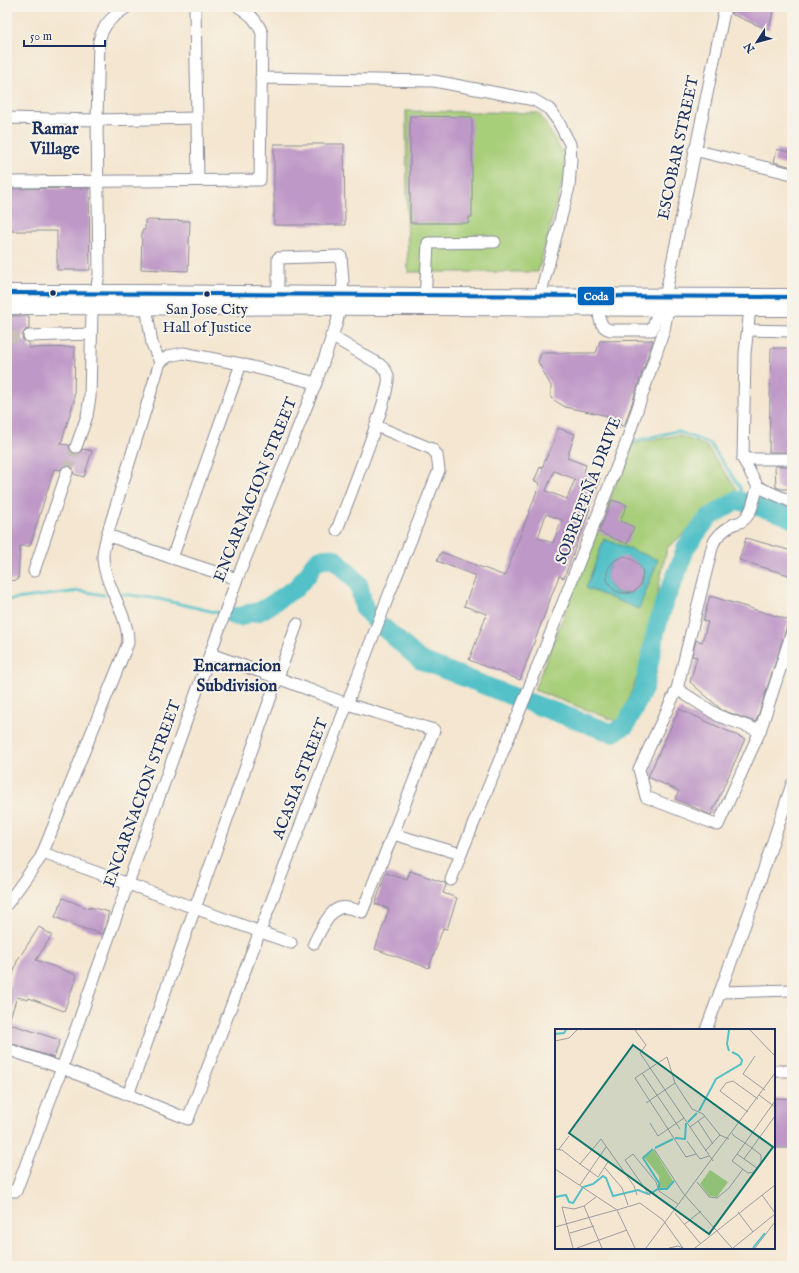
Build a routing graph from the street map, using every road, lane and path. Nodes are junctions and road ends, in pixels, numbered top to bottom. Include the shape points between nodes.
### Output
1 (127, 7) edge
2 (195, 7) edge
3 (239, 7) edge
4 (725, 7) edge
5 (261, 78) junction
6 (7, 118) edge
7 (197, 118) junction
8 (98, 120) junction
9 (694, 150) junction
10 (792, 174) edge
11 (198, 180) junction
12 (7, 182) edge
13 (98, 182) junction
14 (495, 242) dead end
15 (7, 293) edge
16 (276, 294) junction
17 (540, 296) junction
18 (792, 297) edge
19 (94, 299) junction
20 (145, 299) junction
21 (341, 301) junction
22 (425, 301) junction
23 (600, 302) junction
24 (664, 304) junction
25 (7, 306) edge
26 (792, 308) edge
27 (750, 309) junction
28 (748, 330) junction
29 (792, 330) edge
30 (91, 334) junction
31 (29, 336) tunnel mouth
32 (331, 336) junction
33 (160, 362) junction
34 (241, 364) junction
35 (316, 382) junction
36 (376, 426) junction
37 (76, 447) tunnel mouth
38 (743, 459) junction
39 (792, 459) edge
40 (68, 472) tunnel mouth
41 (758, 487) junction
42 (792, 502) edge
43 (337, 530) dead end
44 (107, 535) junction
45 (172, 558) junction
46 (34, 570) dead end
47 (237, 579) junction
48 (297, 624) dead end
49 (792, 632) edge
50 (210, 654) junction
51 (278, 678) junction
52 (677, 689) junction
53 (347, 704) junction
54 (760, 731) junction
55 (792, 784) edge
56 (393, 834) junction
57 (43, 853) junction
58 (461, 854) junction
59 (451, 880) dead end
60 (128, 884) junction
61 (7, 904) edge
62 (195, 908) junction
63 (260, 931) junction
64 (291, 943) dead end
65 (314, 943) dead end
66 (792, 990) edge
67 (720, 992) junction
68 (706, 1029) edge
69 (7, 1049) edge
70 (62, 1068) junction
71 (775, 1071) edge
72 (792, 1071) edge
73 (128, 1095) junction
74 (11, 1191) edge

1 - 8 street via 105,24 101,32 98,50
2 - 7 street
3 - 5 street via 253,17 262,33
4 - 9 street, ESCOBAR STREET
5 - 11 street via 260,180
5 - 17 street via 434,81 534,100 549,109 570,144 571,160 569,187
6 - 8 street
7 - 8 street
7 - 11 street
8 - 13 street
9 - 10 street
9 - 24 street, ESCOBAR STREET
11 - 13 street
12 - 13 street
13 - 19 street via 99,275
14 - 22 street via 428,244
15 - 19 highway
16 - 20 highway
16 - 21 highway
16 - 21 street, ENCARNACION STREET via 278,258 341,256
17 - 22 highway
17 - 23 highway
18 - 24 highway
19 - 20 highway
19 - 25 highway
19 - 30 street
20 - 21 highway
20 - 33 street via 152,344
21 - 22 highway
21 - 32 street, ENCARNACION STREET
22 - 23 highway
23 - 24 highway
23 - 24 street via 600,324 610,330 652,330
24 - 27 highway
24 - 58 street, SOBREPEÑA DRIVE via 664,330 625,446
26 - 27 highway
27 - 28 street
28 - 29 street
28 - 38 street via 745,353
30 - 31 street
30 - 37 street via 90,397 87,416
32 - 35 street, ENCARNACION STREET
32 - 36 street via 385,370 388,384
33 - 34 street via 169,356 183,353
33 - 44 street
34 - 35 street
34 - 45 street
35 - 47 street, ENCARNACION STREET
36 - 43 street
36 - 53 street, ACASIA STREET via 432,449 437,455 439,470
38 - 39 street
38 - 41 street
40 - 46 street
41 - 42 street
41 - 52 street via 752,511 742,522 730,526 720,534 712,544
44 - 45 street
44 - 57 street via 103,557 105,570 128,642
45 - 47 street
47 - 50 street, ENCARNACION STREET
48 - 51 street
49 - 54 street
50 - 51 street
50 - 60 street, ENCARNACION STREET
51 - 53 street
51 - 62 street
52 - 54 street via 719,716
52 - 54 street via 640,769 646,797 718,825
53 - 56 street via 434,730
53 - 63 street, ACASIA STREET
55 - 67 street
56 - 58 street
56 - 65 street via 362,912 340,908 332,913
57 - 60 street
57 - 61 street
58 - 59 street, SOBREPEÑA DRIVE
60 - 62 street
60 - 70 street, ENCARNACION STREET
62 - 63 street
62 - 73 street
63 - 64 street
63 - 73 street, ACASIA STREET via 188,1119
66 - 67 street
67 - 68 street
69 - 70 street
70 - 73 street
70 - 74 street, ENCARNACION STREET
71 - 72 street

